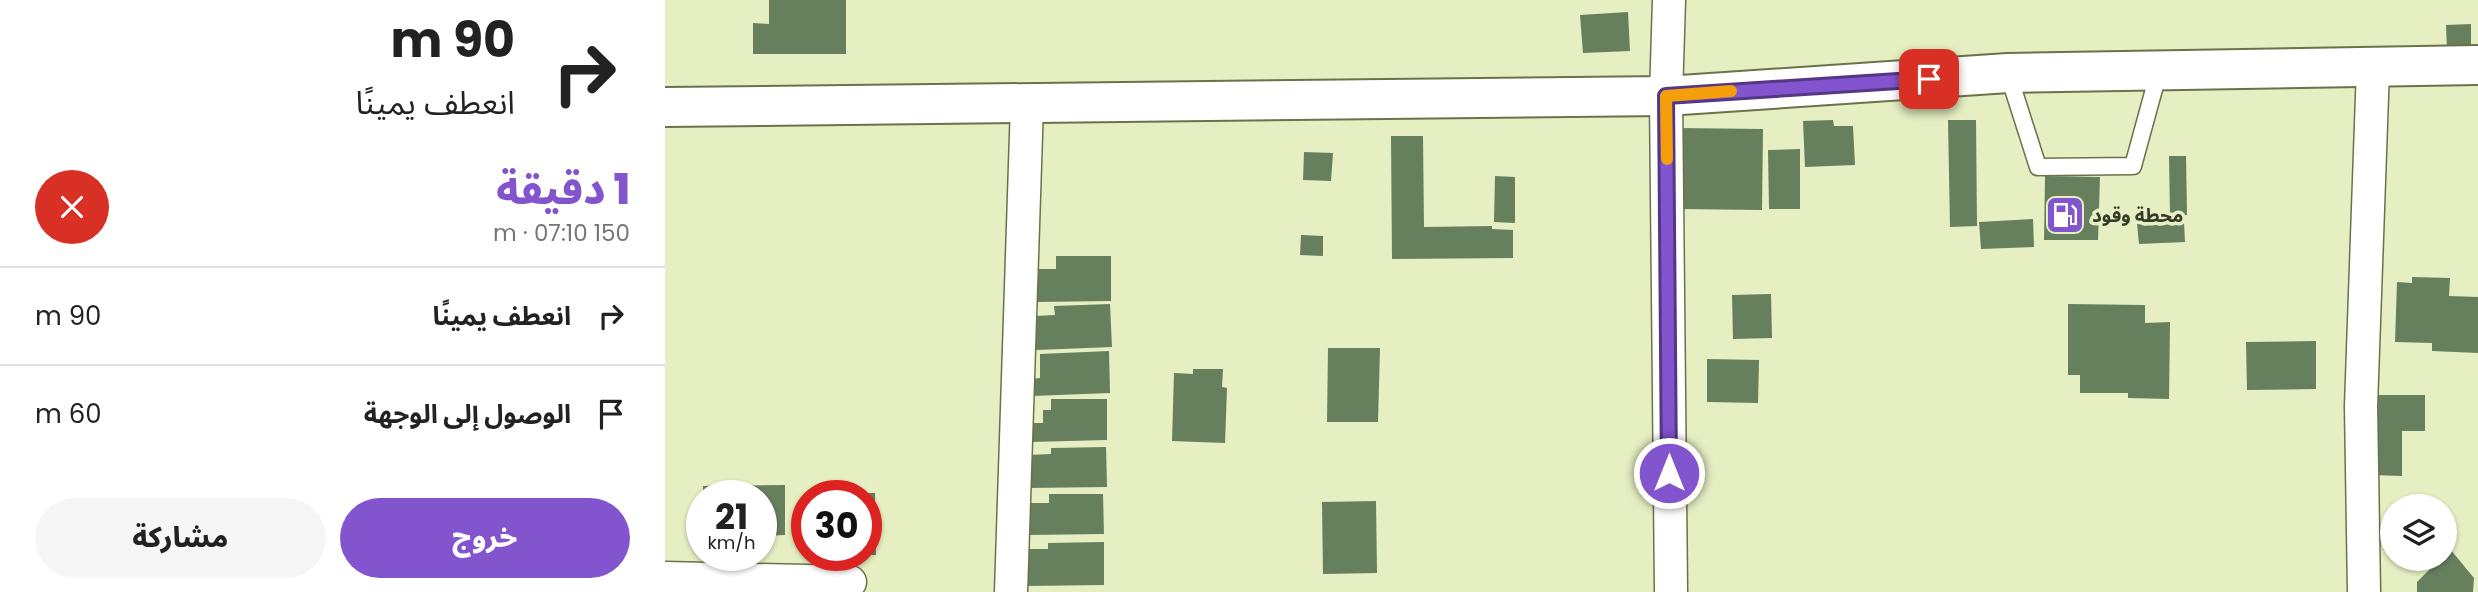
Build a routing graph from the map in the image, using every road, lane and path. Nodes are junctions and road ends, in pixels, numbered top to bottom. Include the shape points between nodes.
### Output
1 (1669, 0) edge
2 (2478, 65) edge
3 (2373, 68) junction
4 (2159, 71) junction
5 (2008, 74) junction
6 (1666, 96) junction
7 (1027, 104) junction
8 (665, 107) edge
9 (665, 578) edge
10 (850, 582) dead end
11 (1011, 592) edge
12 (1671, 592) edge
13 (2364, 592) edge

1 - 6 street
2 - 3 main road
3 - 4 main road
3 - 13 street via 2361,406
4 - 5 main road
4 - 5 lane via 2133,166 2038,167
5 - 6 main road
6 - 7 main road
6 - 12 street
7 - 8 main road
7 - 11 street
9 - 10 street

